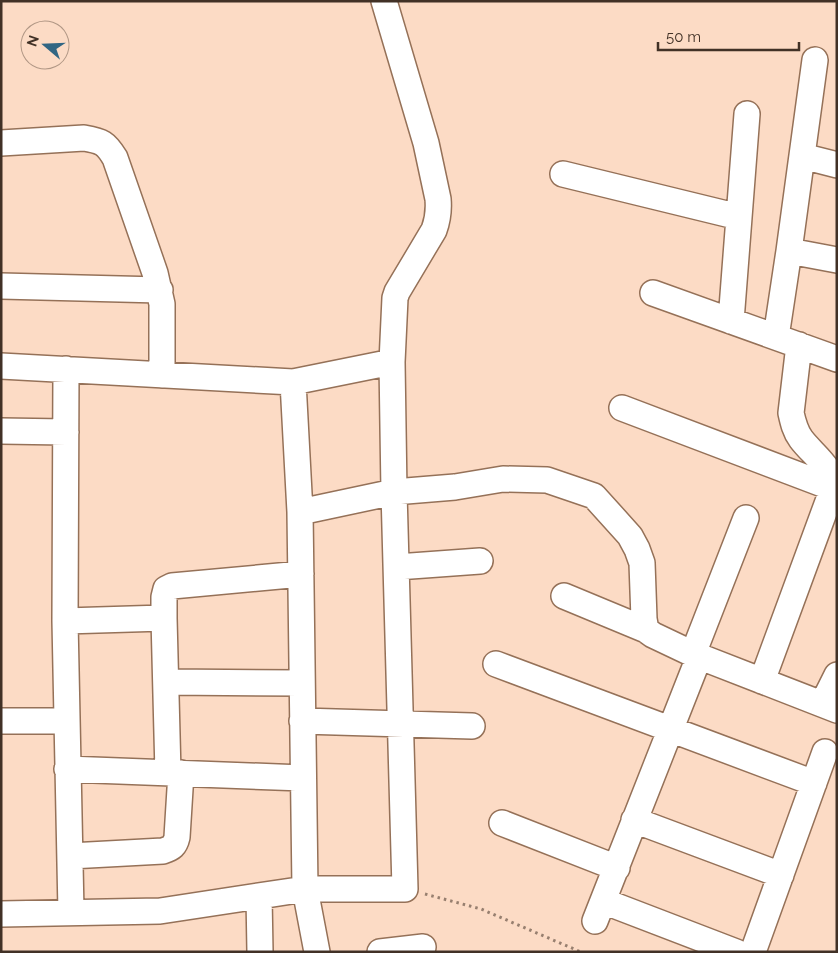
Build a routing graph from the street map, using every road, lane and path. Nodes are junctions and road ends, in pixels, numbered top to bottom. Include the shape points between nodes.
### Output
1 (384, 1) edge
2 (814, 60) dead end
3 (747, 114) dead end
4 (1, 143) edge
5 (802, 156) junction
6 (837, 165) edge
7 (563, 174) dead end
8 (739, 218) junction
9 (790, 251) junction
10 (837, 260) edge
11 (1, 286) edge
12 (160, 290) junction
13 (654, 293) dead end
14 (731, 321) junction
15 (776, 337) junction
16 (800, 346) junction
17 (837, 359) edge
18 (392, 362) junction
19 (1, 366) edge
20 (66, 369) junction
21 (162, 375) junction
22 (293, 382) junction
23 (622, 408) dead end
24 (1, 431) edge
25 (66, 432) junction
26 (833, 488) junction
27 (394, 492) junction
28 (300, 512) junction
29 (746, 518) dead end
30 (480, 561) dead end
31 (397, 567) junction
32 (301, 574) junction
33 (564, 596) dead end
34 (164, 618) junction
35 (65, 621) junction
36 (646, 630) junction
37 (696, 655) junction
38 (496, 664) dead end
39 (837, 675) edge
40 (762, 681) junction
41 (166, 682) junction
42 (301, 683) junction
43 (830, 706) edge
44 (67, 721) junction
45 (302, 721) junction
46 (1, 722) edge
47 (401, 724) junction
48 (472, 726) dead end
49 (670, 729) junction
50 (826, 752) dead end
51 (68, 769) junction
52 (175, 773) junction
53 (303, 778) junction
54 (814, 783) junction
55 (634, 820) junction
56 (502, 823) dead end
57 (70, 856) junction
58 (617, 868) junction
59 (781, 874) junction
60 (305, 889) junction
61 (405, 889) junction
62 (259, 896) junction
63 (71, 912) junction
64 (1, 914) edge
65 (423, 947) dead end
66 (260, 952) edge
67 (317, 952) edge
68 (380, 952) edge
69 (581, 952) edge
70 (736, 952) edge
71 (753, 952) edge

1 - 18 street via 426,144 439,208 434,230 397,292
2 - 5 street
3 - 8 street
4 - 12 street via 84,138 98,140 108,147 118,167
5 - 6 street
5 - 9 street
7 - 8 street
8 - 14 street
9 - 10 street
9 - 15 street
11 - 12 street
12 - 21 street
13 - 14 street
14 - 15 street
15 - 16 street
16 - 17 street
16 - 26 street via 791,413 793,424 828,470
18 - 22 street
18 - 27 street
19 - 20 street
20 - 21 street
20 - 25 street
21 - 22 street
22 - 28 street
23 - 26 street
24 - 25 street
25 - 35 street
26 - 40 street
27 - 28 street
27 - 31 street
27 - 36 street via 503,479 546,480 594,496 630,536 637,549 642,563
28 - 32 street
29 - 37 street
30 - 31 street
31 - 47 street
32 - 34 street via 172,586 166,589
32 - 42 street
33 - 36 street
34 - 35 street
34 - 41 street
35 - 44 street
36 - 37 street
37 - 40 street
37 - 49 street
38 - 49 street
39 - 43 street
40 - 43 street
41 - 42 street
41 - 52 street
42 - 45 street
44 - 46 street
44 - 51 street
45 - 47 street
45 - 53 street
47 - 48 street
47 - 61 street
49 - 54 street
49 - 55 street
50 - 54 street
51 - 52 street
51 - 57 street
52 - 53 street
52 - 57 street via 177,837 170,849
53 - 60 street
54 - 59 street
55 - 58 street
55 - 59 street
56 - 58 street
57 - 63 street
58 - 70 street via 599,911
59 - 71 street
60 - 61 street
60 - 62 street
60 - 67 street
61 - 69 path via 481,909
62 - 63 street via 160,911
62 - 66 street
63 - 64 street
65 - 68 street

